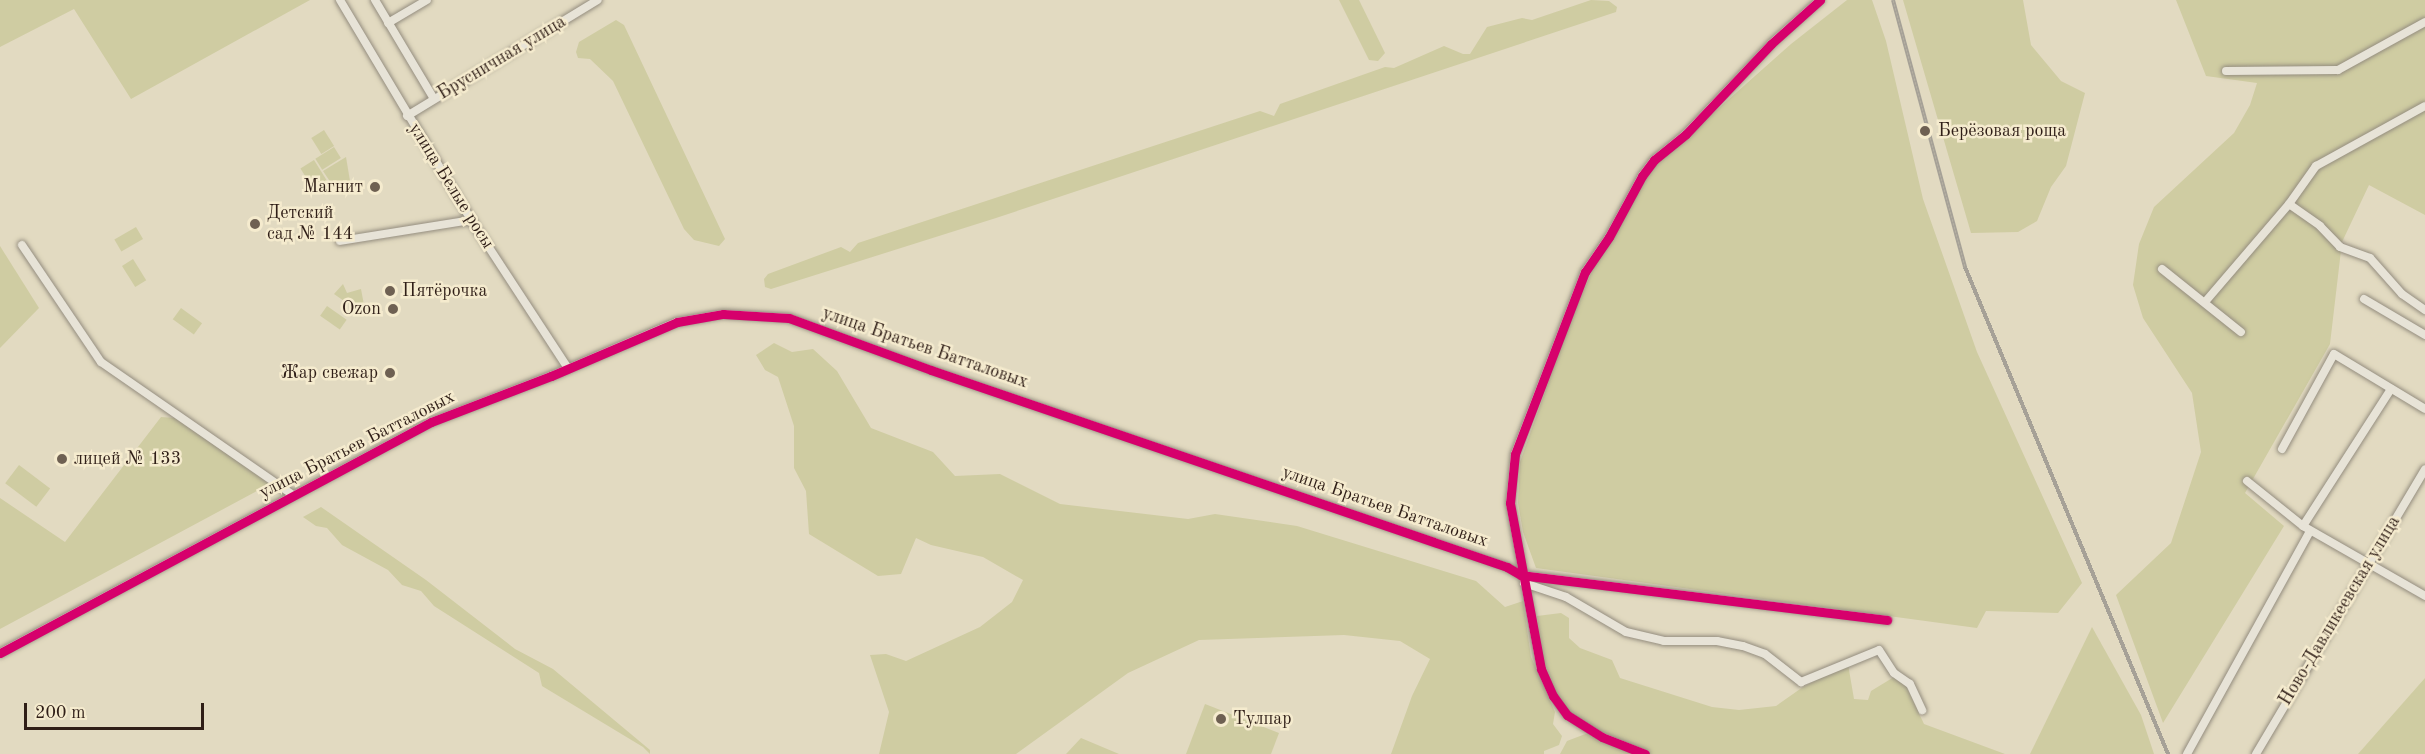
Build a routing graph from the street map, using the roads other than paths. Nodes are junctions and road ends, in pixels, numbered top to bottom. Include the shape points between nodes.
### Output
1 (340, 0) edge
2 (375, 0) edge
3 (427, 0) edge
4 (598, 0) edge
5 (1820, 0) edge
6 (2425, 22) edge
7 (388, 23) junction
8 (2226, 71) dead end
9 (434, 99) junction
10 (2425, 106) edge
11 (407, 116) junction
12 (2289, 204) junction
13 (471, 220) junction
14 (340, 241) dead end
15 (22, 245) dead end
16 (2162, 269) dead end
17 (2364, 299) dead end
18 (2205, 302) junction
19 (2425, 310) edge
20 (2241, 332) dead end
21 (2425, 335) edge
22 (568, 368) junction
23 (2391, 389) junction
24 (2425, 409) edge
25 (2282, 448) dead end
26 (2425, 469) edge
27 (2247, 481) dead end
28 (293, 495) junction
29 (2306, 529) junction
30 (2368, 566) junction
31 (1522, 579) junction
32 (2425, 596) edge
33 (1887, 621) dead end
34 (0, 653) edge
35 (1922, 710) dead end
36 (1645, 754) edge
37 (2187, 754) edge
38 (2256, 754) edge

1 - 11 street, улица Белые росы
2 - 7 street
3 - 7 street
4 - 9 street, Брусничная улица
5 - 31 street via 1767,48 1686,134 1654,160 1586,272 1515,454 1510,503
6 - 8 street via 2338,70
7 - 9 street
9 - 11 street, Брусничная улица
10 - 12 street via 2316,166
11 - 13 street, улица Белые росы
12 - 18 street
12 - 19 street via 2320,226 2340,247 2370,258 2402,294
13 - 14 street
13 - 22 street, улица Белые росы
15 - 28 street via 101,363
16 - 18 street
17 - 21 street
18 - 20 street
22 - 28 street, улица Братьев Батталовых via 431,422
22 - 31 street, улица Братьев Батталовых via 677,322 704,315 789,318 1507,567
23 - 24 street
23 - 25 street via 2334,354
23 - 29 street
26 - 30 street, Ново-Давликеевская улица
27 - 29 street
28 - 34 street, улица Братьев Батталовых
29 - 30 street
29 - 37 street
30 - 32 street
30 - 38 street, Ново-Давликеевская улица
31 - 33 street, улица Братьев Батталовых
31 - 35 street via 1566,597 1626,632 1664,641 1717,641 1765,654 1801,682 1879,650 1894,673 1910,684
31 - 36 street via 1541,669 1567,716 1582,727

